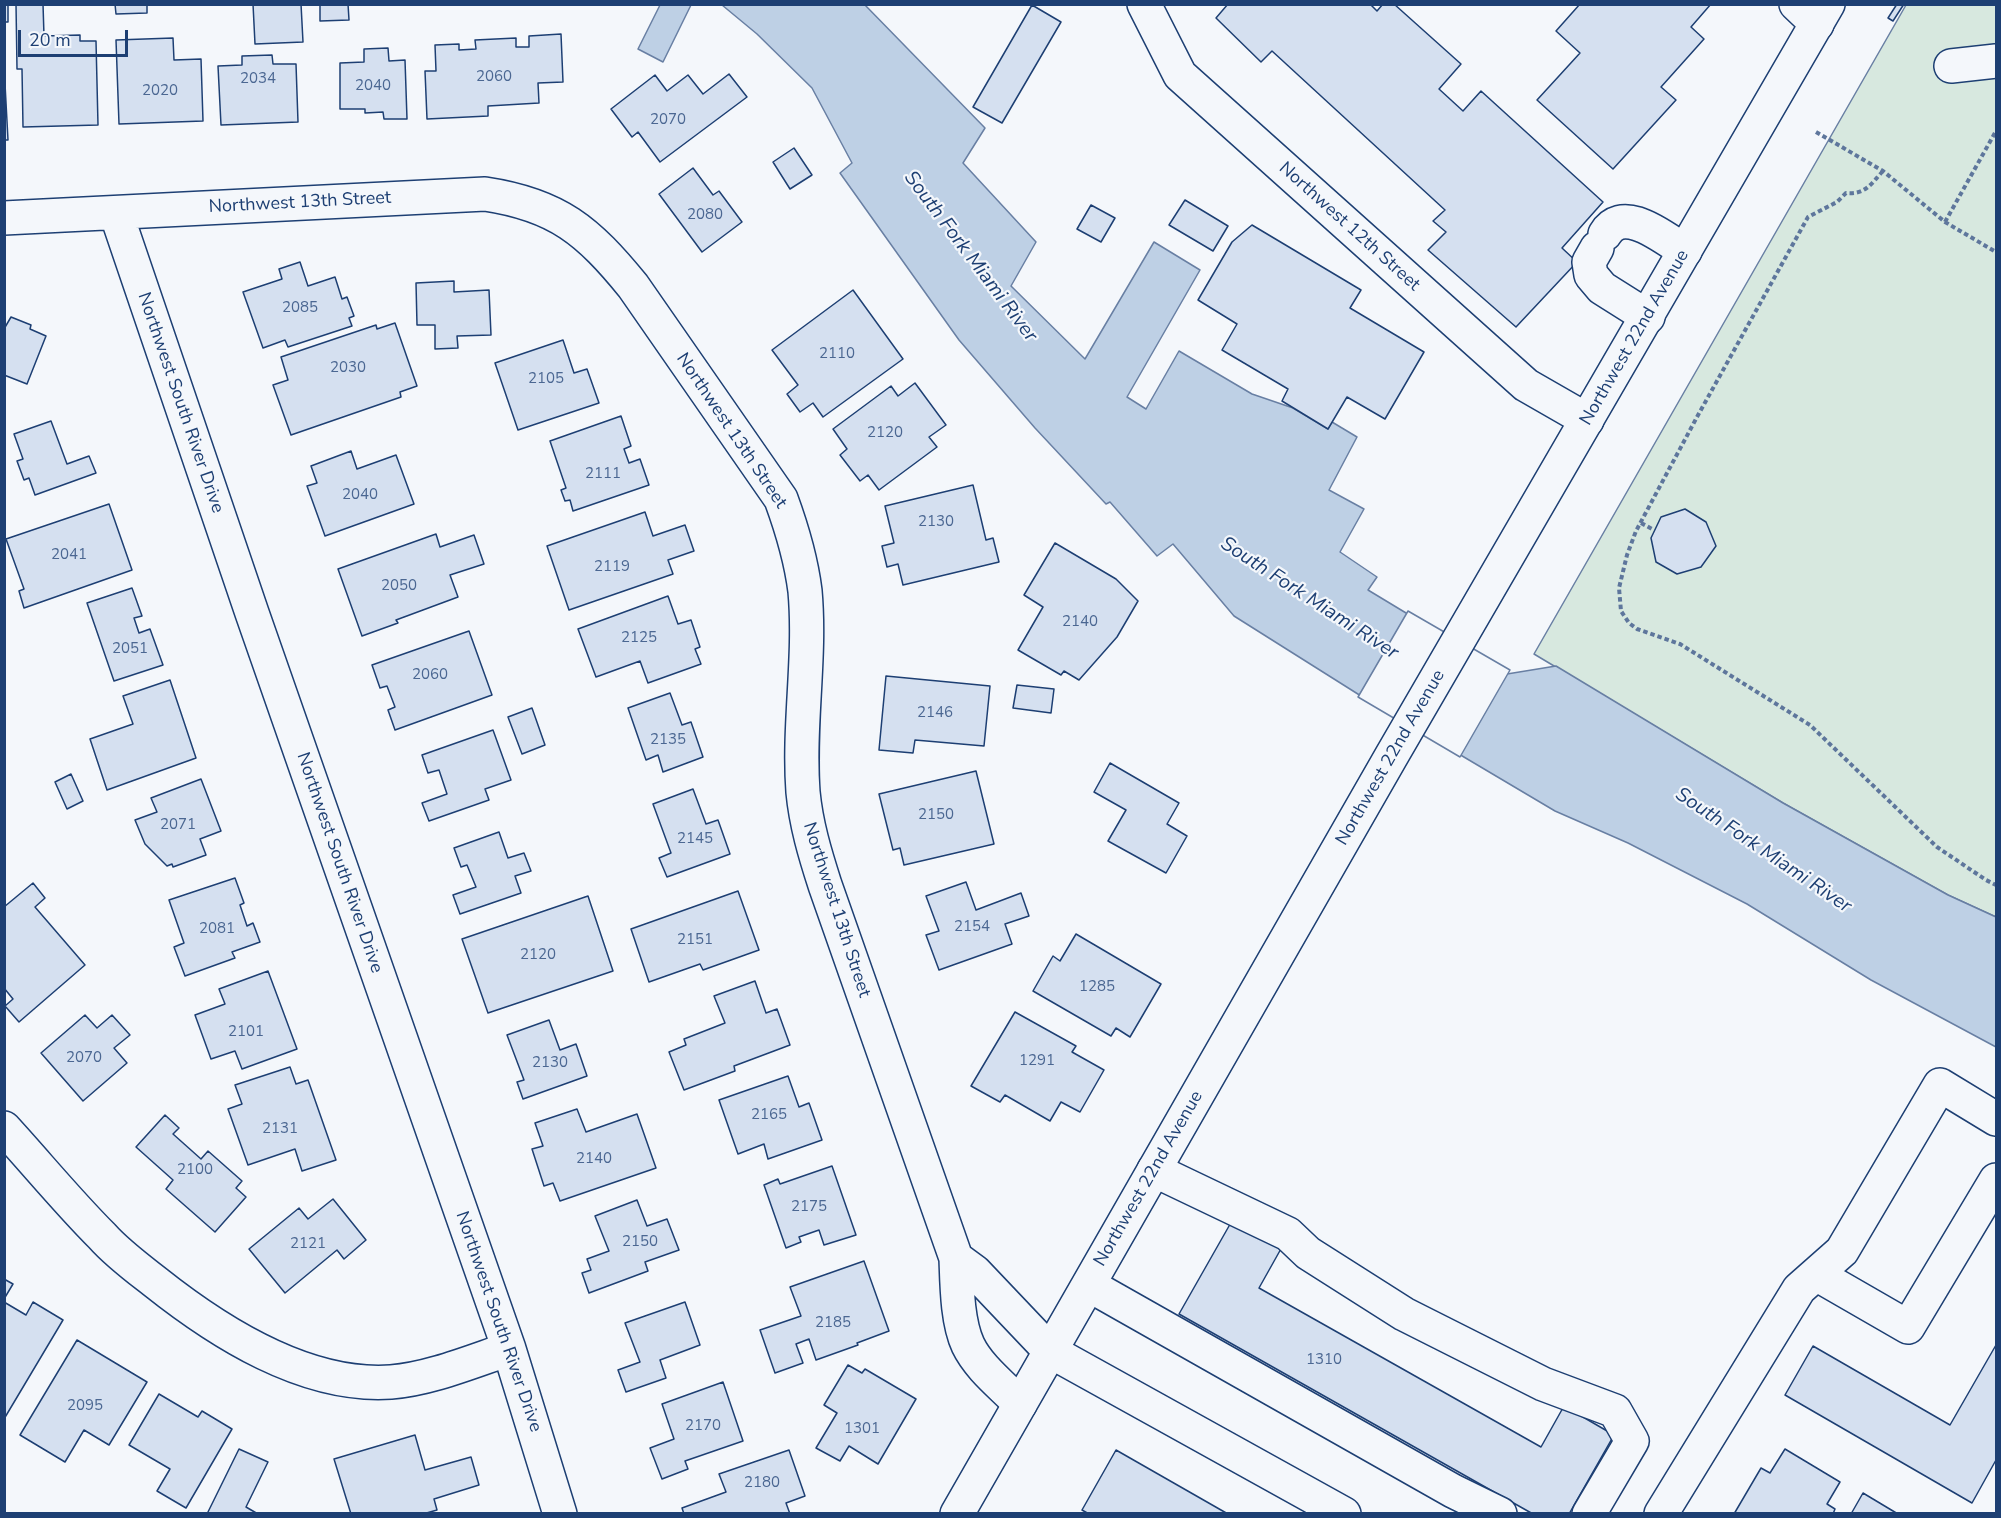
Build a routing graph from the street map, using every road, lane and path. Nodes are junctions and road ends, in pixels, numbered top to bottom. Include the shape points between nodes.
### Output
1 (1144, 4) edge
2 (1814, 11) edge
3 (1996, 61) edge
4 (1952, 66) dead end
5 (1996, 131) edge
6 (1816, 132) dead end
7 (1883, 171) junction
8 (116, 213) junction
9 (4, 218) edge
10 (1945, 222) junction
11 (1685, 251) junction
12 (1996, 252) edge
13 (1648, 317) junction
14 (1587, 420) junction
15 (1641, 523) junction
16 (1654, 530) dead end
17 (1996, 885) edge
18 (1996, 1119) edge
19 (4, 1128) edge
20 (1154, 1170) junction
21 (1996, 1180) edge
22 (956, 1258) junction
23 (1816, 1274) junction
24 (1089, 1284) junction
25 (509, 1349) junction
26 (1050, 1351) junction
27 (1020, 1404) junction
28 (560, 1514) edge
29 (957, 1514) edge
30 (1344, 1514) edge
31 (1500, 1514) edge
32 (1589, 1514) edge
33 (1661, 1514) edge

1 - 14 street, Northwest 12th Street via 1180,75 1526,385
2 - 11 street, Northwest 22nd Avenue
3 - 4 street
5 - 10 path
6 - 7 path
7 - 10 path
7 - 15 path via 1866,190 1846,193 1808,217
8 - 9 street, Northwest 13th Street
8 - 22 street, Northwest 13th Street via 485,194 529,203 558,215 606,253 633,286 781,499 795,537 805,591 802,762 807,826
8 - 25 street, Northwest South River Drive
10 - 12 path
11 - 13 street, Northwest 22nd Avenue
11 - 13 street via 1638,223 1621,221 1608,228 1589,261 1591,275 1602,288
13 - 14 street, Northwest 22nd Avenue
14 - 20 street, Northwest 22nd Avenue
15 - 16 path
15 - 17 path via 1627,555 1619,588 1621,611 1629,623 1680,644 1810,725 1937,847
18 - 23 street via 1940,1085 1842,1251
19 - 25 street via 103,1238 214,1325 260,1351 332,1377 392,1382
20 - 24 street, Northwest 22nd Avenue
20 - 32 street via 1288,1234 1308,1253 1404,1314 1543,1384 1615,1411 1632,1441
21 - 23 street via 1908,1327
22 - 26 street via 975,1272
22 - 27 street, Northwest 13th Street via 958,1297 968,1344 979,1362
23 - 33 street via 1799,1289
24 - 26 street, Northwest 22nd Avenue
24 - 31 street
25 - 28 street, Northwest South River Drive
26 - 27 street, Northwest 22nd Avenue
26 - 30 street
27 - 29 street, Northwest 22nd Avenue

